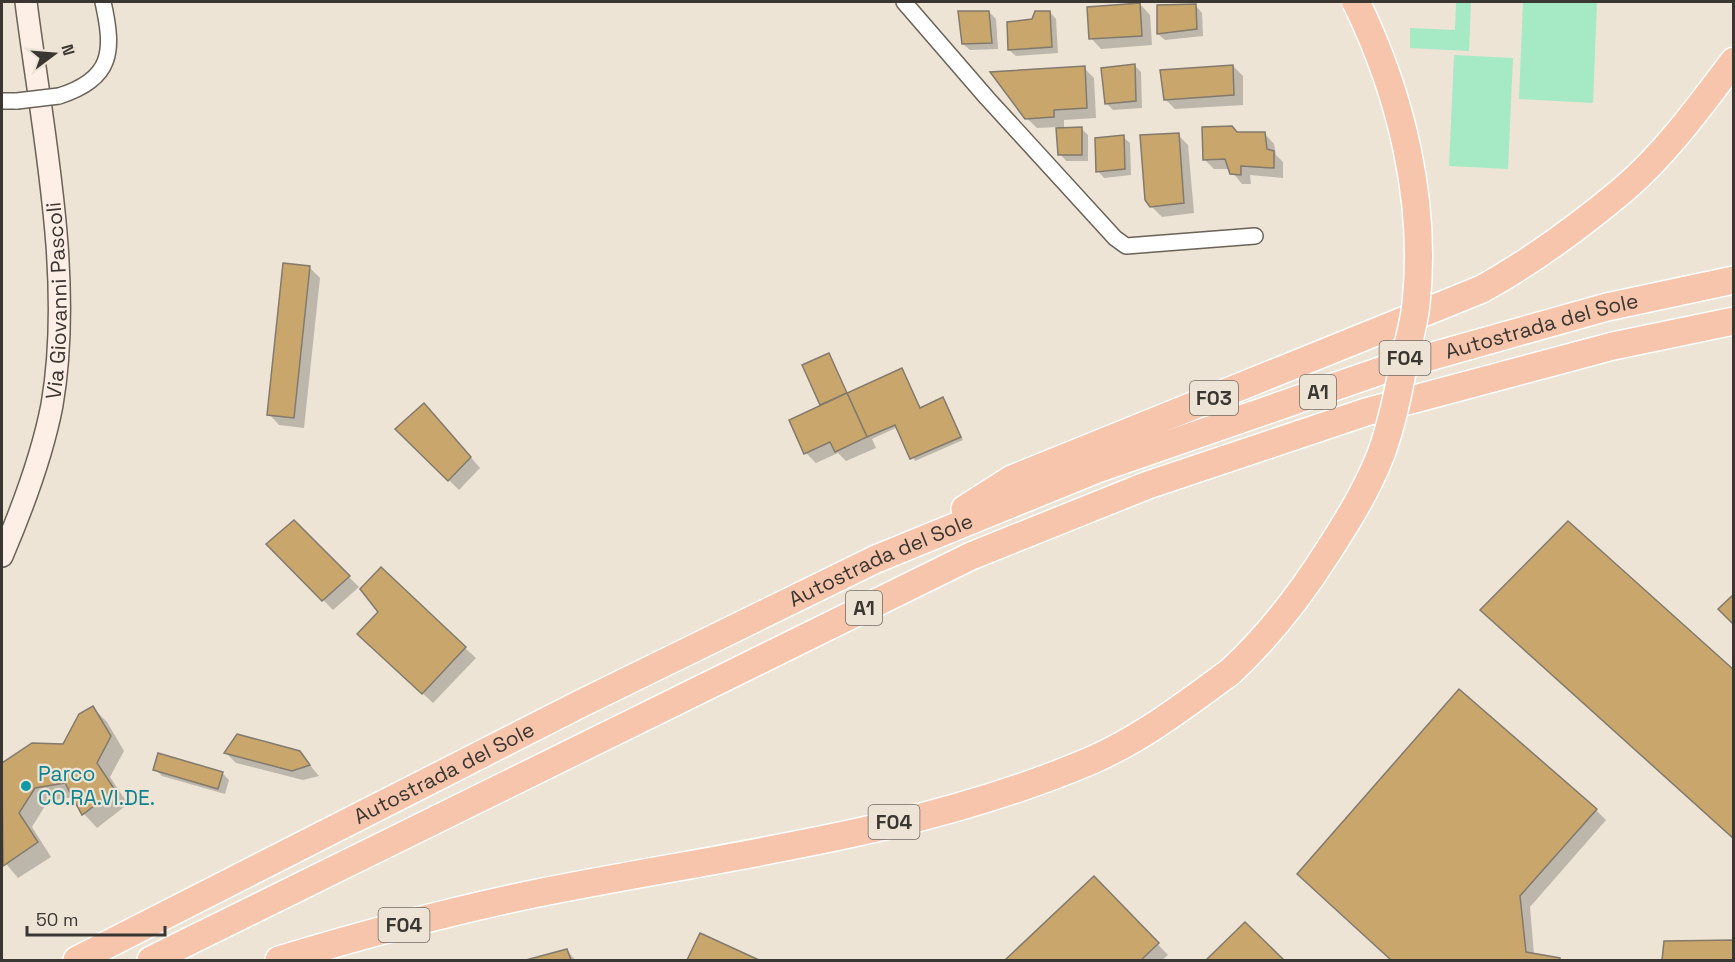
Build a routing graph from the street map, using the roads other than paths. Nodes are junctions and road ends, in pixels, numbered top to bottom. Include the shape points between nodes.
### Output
1 (26, 2) edge
2 (103, 2) edge
3 (904, 2) edge
4 (1356, 2) edge
5 (1734, 61) edge
6 (9, 101) edge
7 (1255, 236) dead end
8 (1734, 280) edge
9 (1734, 321) edge
10 (914, 543) junction
11 (2, 556) edge
12 (77, 960) edge
13 (151, 960) edge
14 (279, 960) edge

1 - 11 street, Via Giovanni Pascoli via 56,235 59,328 52,405 41,452
2 - 6 street, bridge via 108,44 102,69 94,80 59,96
3 - 7 street via 987,98 1126,246
4 - 14 highway, F04, bridge via 1392,89 1408,151 1417,225 1416,304 1394,415 1356,508 1303,591 1256,648 1230,672 1137,737 1090,761 992,796 824,839 531,894 353,937
5 - 10 highway, F03 via 1692,117 1625,188 1521,268 1482,289 1012,479
8 - 10 highway, Autostrada del Sole / A1 via 1607,307 1383,370 1097,469
9 - 13 highway, Autostrada del Sole / A1 via 1613,346 1366,412 1148,485 982,551
10 - 12 highway, Autostrada del Sole / A1 via 582,703

